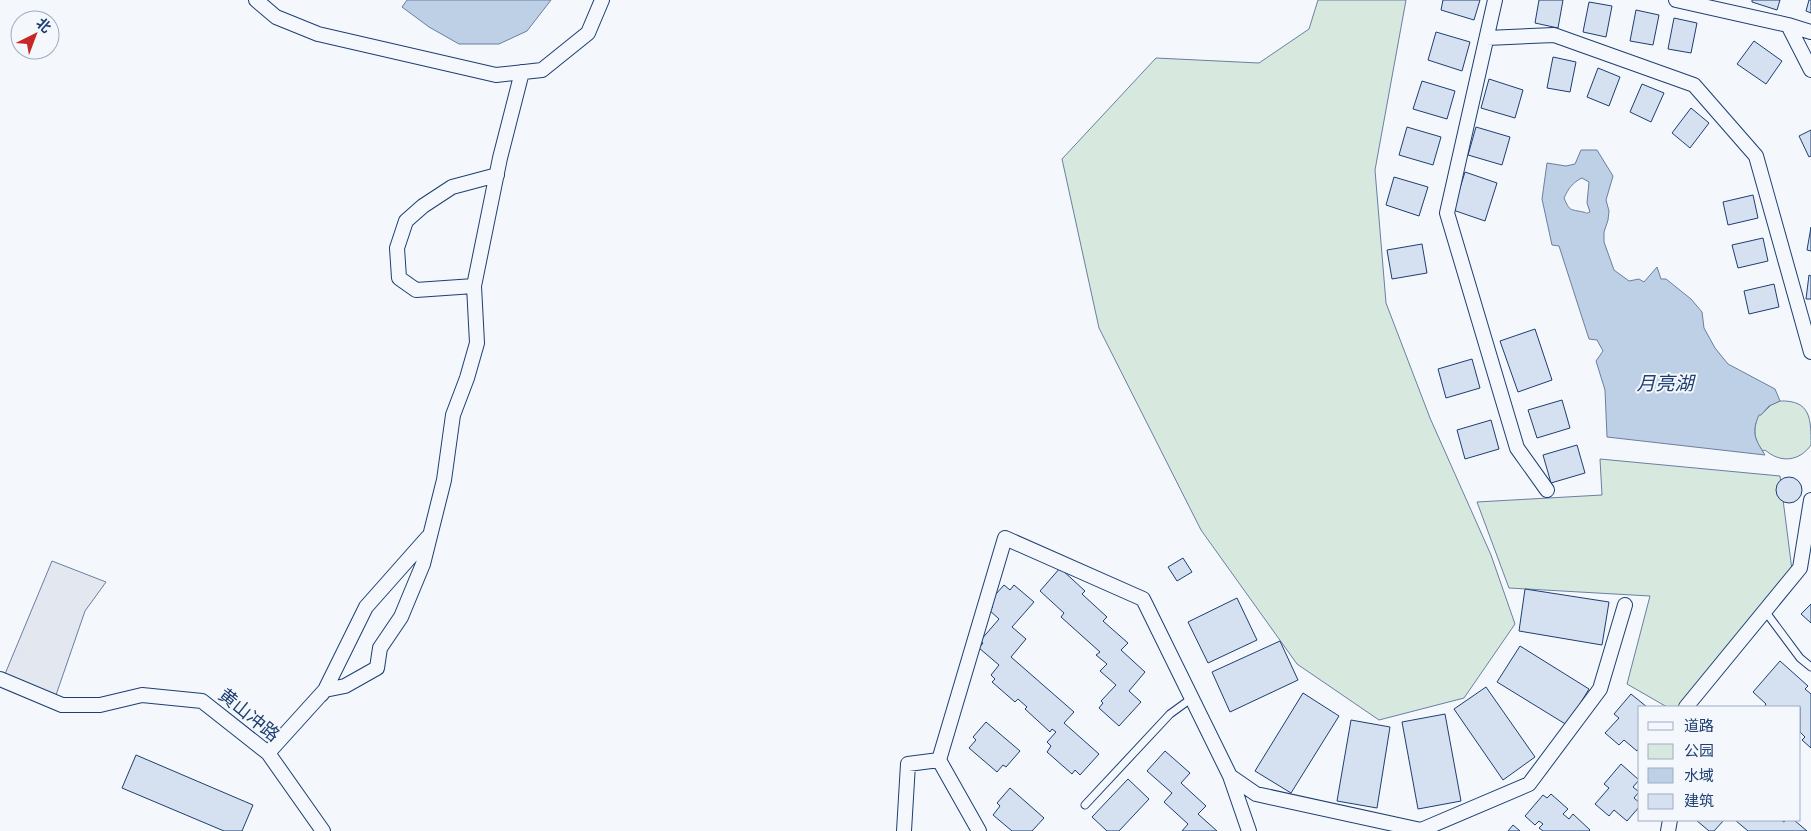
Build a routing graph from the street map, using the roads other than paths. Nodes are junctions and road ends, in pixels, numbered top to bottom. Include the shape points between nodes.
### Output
1 (256, 0) edge
2 (602, 0) edge
3 (1496, 0) edge
4 (1676, 0) edge
5 (1788, 25) junction
6 (1811, 32) edge
7 (1487, 38) junction
8 (1811, 70) edge
9 (522, 72) junction
10 (497, 175) junction
11 (474, 286) junction
12 (1811, 352) edge
13 (1547, 490) dead end
14 (1811, 500) edge
15 (429, 536) junction
16 (1625, 605) dead end
17 (1765, 611) junction
18 (1811, 667) edge
19 (0, 679) edge
20 (325, 690) junction
21 (1192, 698) junction
22 (1687, 706) edge
23 (268, 753) junction
24 (939, 760) junction
25 (1230, 776) junction
26 (1085, 805) dead end
27 (323, 831) edge
28 (904, 831) edge
29 (979, 831) edge
30 (1249, 831) edge

1 - 9 street via 276,17 318,34 496,75
2 - 9 street via 588,33 542,70
3 - 7 street
4 - 5 street
5 - 6 street
5 - 8 street
7 - 12 street via 1554,35 1694,85 1756,156
7 - 13 street via 1447,213 1517,448
9 - 10 street
10 - 11 street
10 - 11 street via 452,187 423,206 406,221 398,248 399,278 416,290
11 - 15 street via 477,342 453,415 444,480
14 - 17 street via 1800,568
15 - 20 street via 366,607
15 - 20 street via 423,564 401,617 380,648 378,668 345,686
16 - 25 street via 1600,689 1529,784 1421,830 1256,794
17 - 18 lane via 1800,658
17 - 22 street
19 - 23 street, 黄山冲路 via 62,705 100,705 142,694 202,701
20 - 23 street
21 - 24 street via 1143,599 1005,538
21 - 25 street
21 - 26 lane via 1170,714
23 - 27 street, 黄山冲路
24 - 28 street via 908,764
24 - 29 street
25 - 30 street

